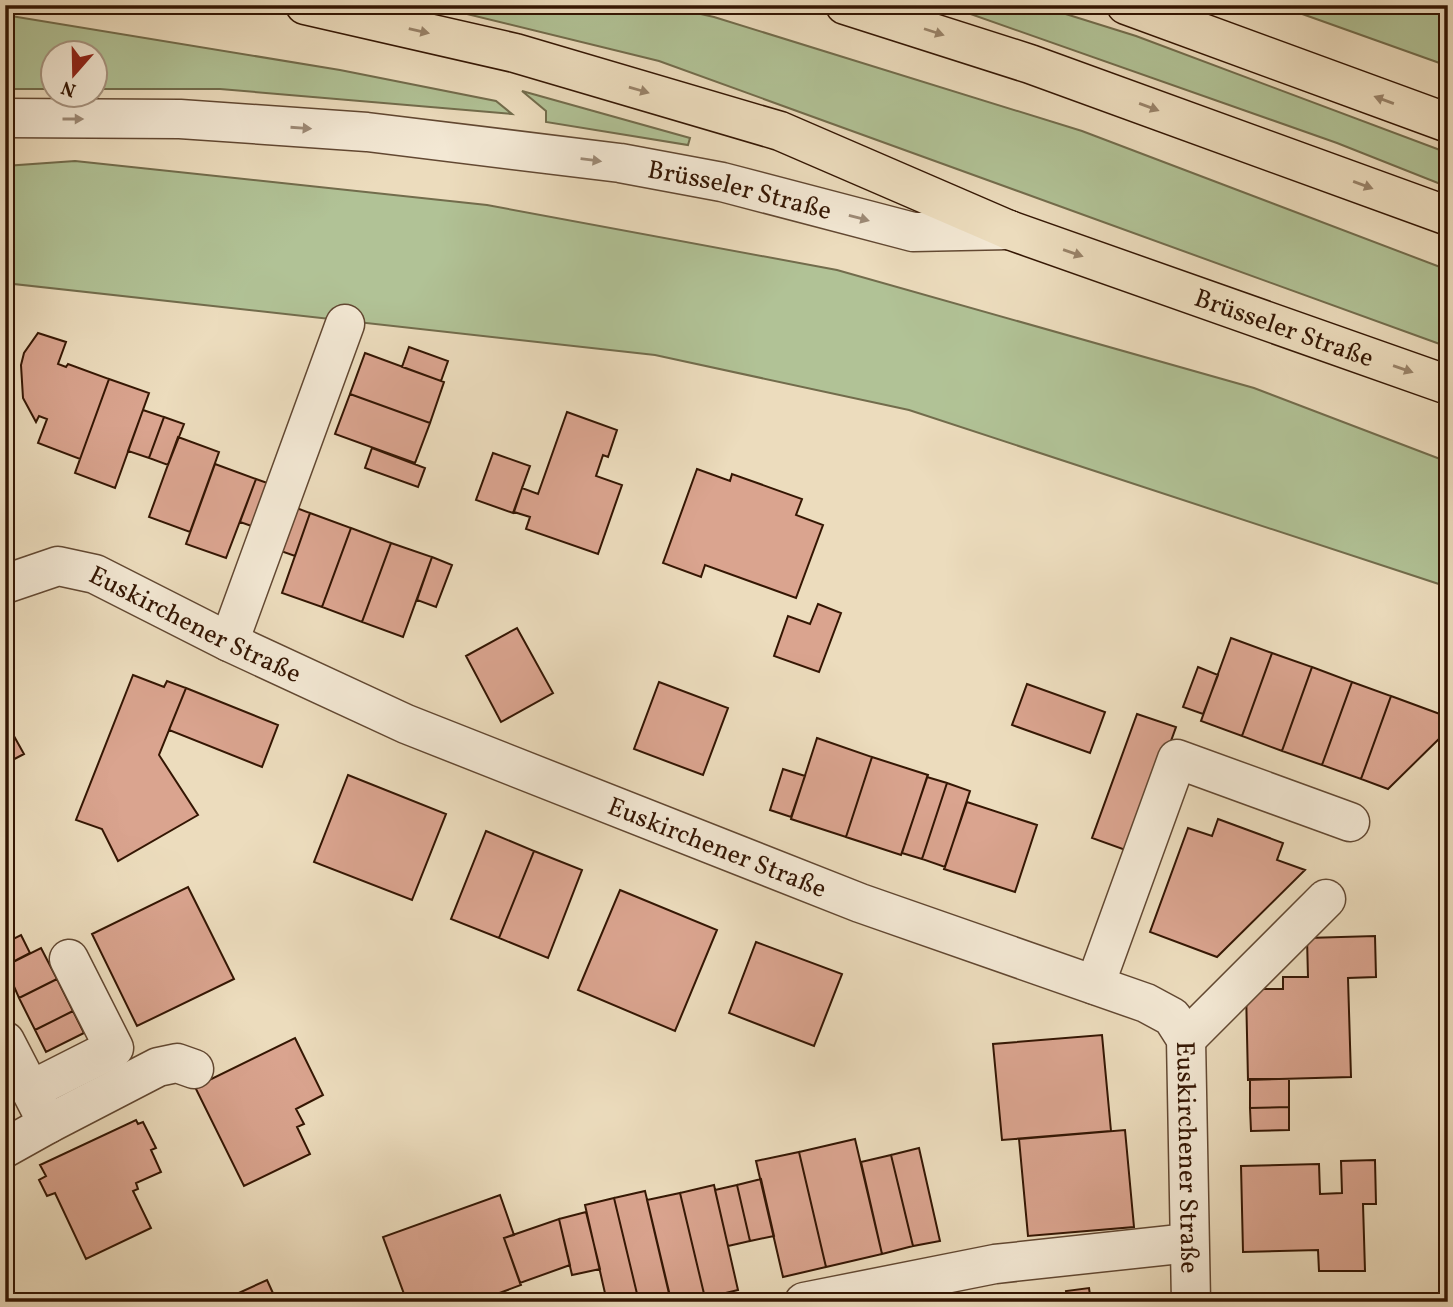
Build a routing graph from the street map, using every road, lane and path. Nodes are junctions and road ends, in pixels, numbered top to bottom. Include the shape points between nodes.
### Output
1 (305, 5) edge
2 (845, 5) edge
3 (1126, 5) edge
4 (5, 118) edge
5 (1448, 123) edge
6 (1448, 216) edge
7 (1009, 230) junction
8 (345, 324) dead end
9 (1448, 385) edge
10 (5, 584) edge
11 (229, 642) junction
12 (1350, 822) dead end
13 (1326, 900) dead end
14 (69, 959) dead end
15 (1094, 985) junction
16 (1186, 1039) junction
17 (5, 1041) edge
18 (194, 1069) dead end
19 (31, 1090) junction
20 (48, 1124) junction
21 (5, 1148) edge
22 (1189, 1244) junction
23 (804, 1302) edge
24 (1191, 1302) edge

1 -> 7 main road via 514,53 780,131
2 -> 6 main road via 1030,64
5 -> 3 main road
4 -> 7 street, Brüsseler Straße via 180,119 367,132 620,163 709,180 913,232
7 -> 9 main road, Brüsseler Straße
8 - 11 street
10 - 11 street, Euskirchener Straße via 58,566 95,574
11 - 15 street, Euskirchener Straße via 406,724 860,903
12 - 15 street via 1177,759
13 - 16 street
14 - 19 street via 114,1048
15 - 16 street, Euskirchener Straße via 1172,1017
16 - 22 street, Euskirchener Straße
17 - 19 street
18 - 20 street via 177,1063 158,1067
19 - 20 street
20 - 21 street
22 - 23 street via 995,1264
22 - 24 street, Euskirchener Straße

